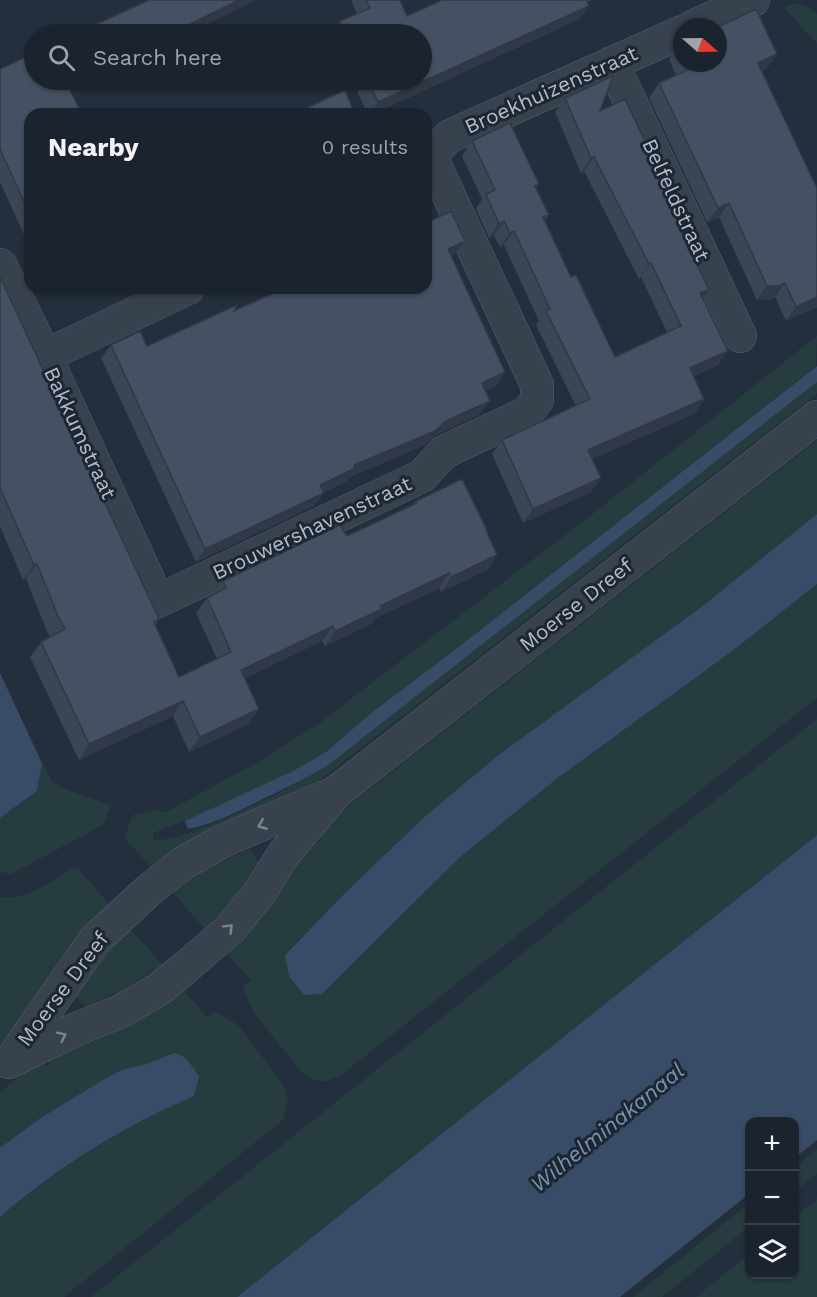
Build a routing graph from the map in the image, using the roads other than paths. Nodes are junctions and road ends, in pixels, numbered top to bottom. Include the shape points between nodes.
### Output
1 (753, 0) edge
2 (712, 18) edge
3 (673, 36) edge
4 (612, 63) junction
5 (432, 153) edge
6 (432, 165) edge
7 (0, 265) edge
8 (175, 294) edge
9 (740, 336) dead end
10 (45, 356) junction
11 (817, 417) edge
12 (158, 601) joint
13 (334, 793) junction
14 (5, 1066) edge

1 - 2 street
3 - 4 street, Broekhuizenstraat
4 - 5 street, Broekhuizenstraat via 450,136
4 - 9 street, Belfeldstraat
6 - 12 street, Brouwershavenstraat via 537,385 537,400 527,413 444,452 422,476
7 - 10 street, Bakkumstraat
8 - 10 street
10 - 12 street, Bakkumstraat
11 - 13 street, Moerse Dreef
14 -> 13 street, Moerse Dreef via 121,1011 159,989 186,967 230,929
13 -> 14 street, Moerse Dreef via 225,840 183,863 149,890 95,940

